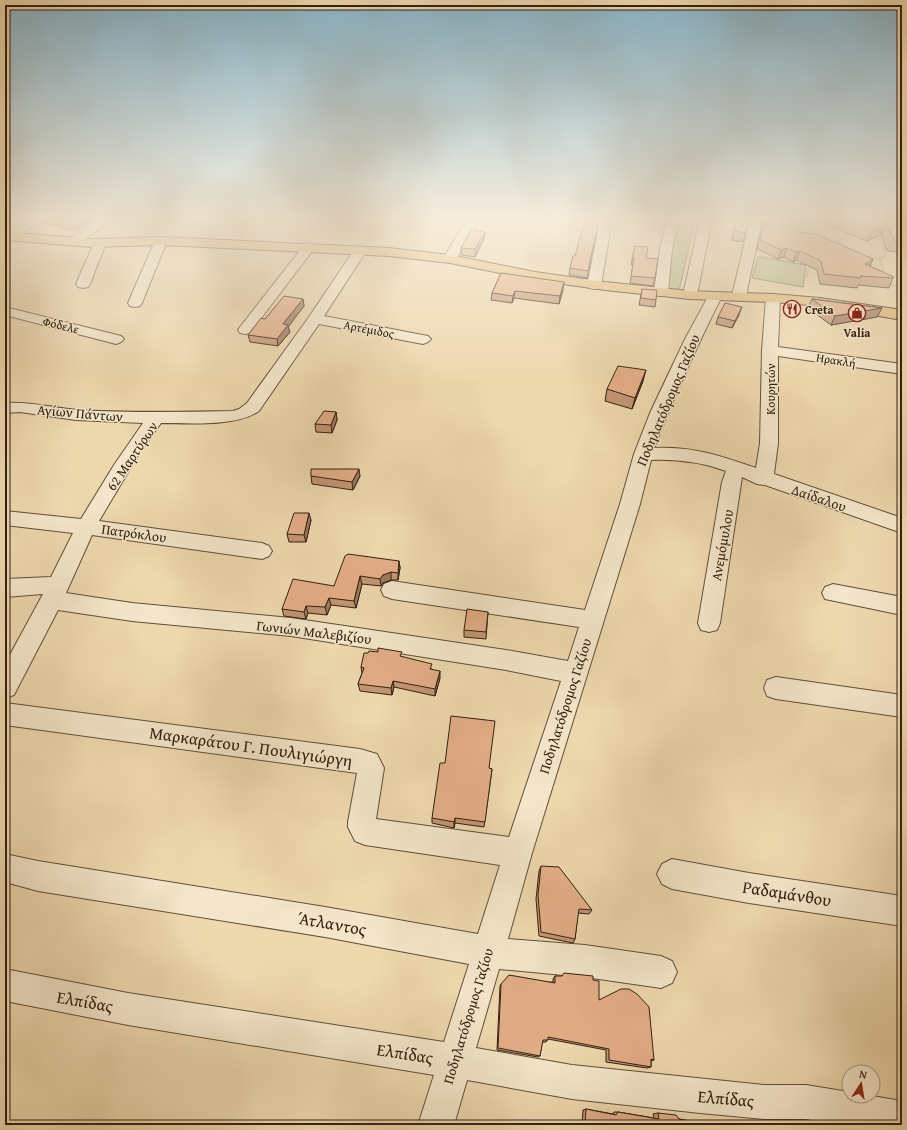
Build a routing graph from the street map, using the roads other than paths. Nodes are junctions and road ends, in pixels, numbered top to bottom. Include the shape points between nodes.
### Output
1 (88, 272) edge
2 (148, 272) edge
3 (289, 272) edge
4 (347, 272) edge
5 (513, 272) edge
6 (596, 272) edge
7 (663, 272) edge
8 (695, 272) edge
9 (744, 272) edge
10 (83, 284) dead end
11 (594, 285) junction
12 (661, 292) junction
13 (690, 294) junction
14 (715, 296) junction
15 (739, 296) junction
16 (773, 298) junction
17 (135, 303) dead end
18 (5, 311) edge
19 (902, 315) edge
20 (315, 319) junction
21 (245, 330) dead end
22 (116, 339) dead end
23 (423, 339) dead end
24 (770, 350) junction
25 (902, 370) edge
26 (5, 408) edge
27 (156, 418) junction
28 (643, 454) junction
29 (736, 469) junction
30 (764, 479) junction
31 (5, 518) edge
32 (902, 526) edge
33 (87, 527) junction
34 (262, 551) dead end
35 (5, 588) edge
36 (392, 590) dead end
37 (54, 593) junction
38 (833, 593) dead end
39 (902, 606) edge
40 (592, 620) junction
41 (709, 623) dead end
42 (576, 673) junction
43 (5, 687) edge
44 (776, 688) dead end
45 (902, 706) edge
46 (5, 714) edge
47 (518, 853) junction
48 (5, 868) edge
49 (672, 874) dead end
50 (902, 911) edge
51 (488, 952) junction
52 (661, 972) dead end
53 (5, 985) edge
54 (454, 1061) junction
55 (902, 1119) edge
56 (436, 1125) edge

1 - 10 street
2 - 17 street
3 - 21 street
4 - 20 street, 62 Μαρτύρων
5 - 11 main road
6 - 11 street
7 - 12 street
8 - 13 street
9 - 15 street
11 - 12 main road
12 - 13 main road
13 - 14 main road
14 - 15 main road
14 - 28 street, Ποδηλατόδρομος Γαζίου via 659,413
15 - 16 main road
16 - 19 main road via 834,304
16 - 24 street, Κουρητών
18 - 22 street, Φόδελε
20 - 23 street, Αρτέμιδος
20 - 27 street, 62 Μαρτύρων via 261,397 245,413 233,416
24 - 25 street, Ηρακλή
24 - 30 street, Κουρητών via 770,444
26 - 27 street, Αγίων Πάντων via 20,407 76,415
27 - 33 street, 62 Μαρτύρων via 131,452
28 - 29 street, Δαίδαλου via 672,453 697,456
28 - 40 street, Ποδηλατόδρομος Γαζίου via 630,504
29 - 30 street, Δαίδαλου
29 - 41 street, Ανεμόμυλου via 731,482
30 - 32 street, Δαίδαλου
31 - 33 street, Πατρόκλου
33 - 34 street, Πατρόκλου
33 - 37 street, 62 Μαρτύρων
35 - 37 street, Γωνιών Μαλεβιζίου
36 - 40 street
37 - 42 street, Γωνιών Μαλεβιζίου via 132,612 291,627
37 - 43 street, 62 Μαρτύρων
38 - 39 street
40 - 42 street, Ποδηλατόδρομος Γαζίου
42 - 47 street, Ποδηλατόδρομος Γαζίου
44 - 45 street
46 - 47 street, Μαρκαράτου Γ. Πουλιγιώργη via 368,763 371,768 362,822 365,831
47 - 51 street, Ποδηλατόδρομος Γαζίου
48 - 51 street, Άτλαντος via 38,876 325,922
49 - 50 street, Ραδαμάνθου
51 - 52 street, Άτλαντος via 585,961
51 - 54 street, Ποδηλατόδρομος Γαζίου
53 - 54 street, Ελπίδας via 128,1009
54 - 55 street, Ελπίδας via 572,1082 764,1102 806,1102
54 - 56 street, Ποδηλατόδρομος Γαζίου

